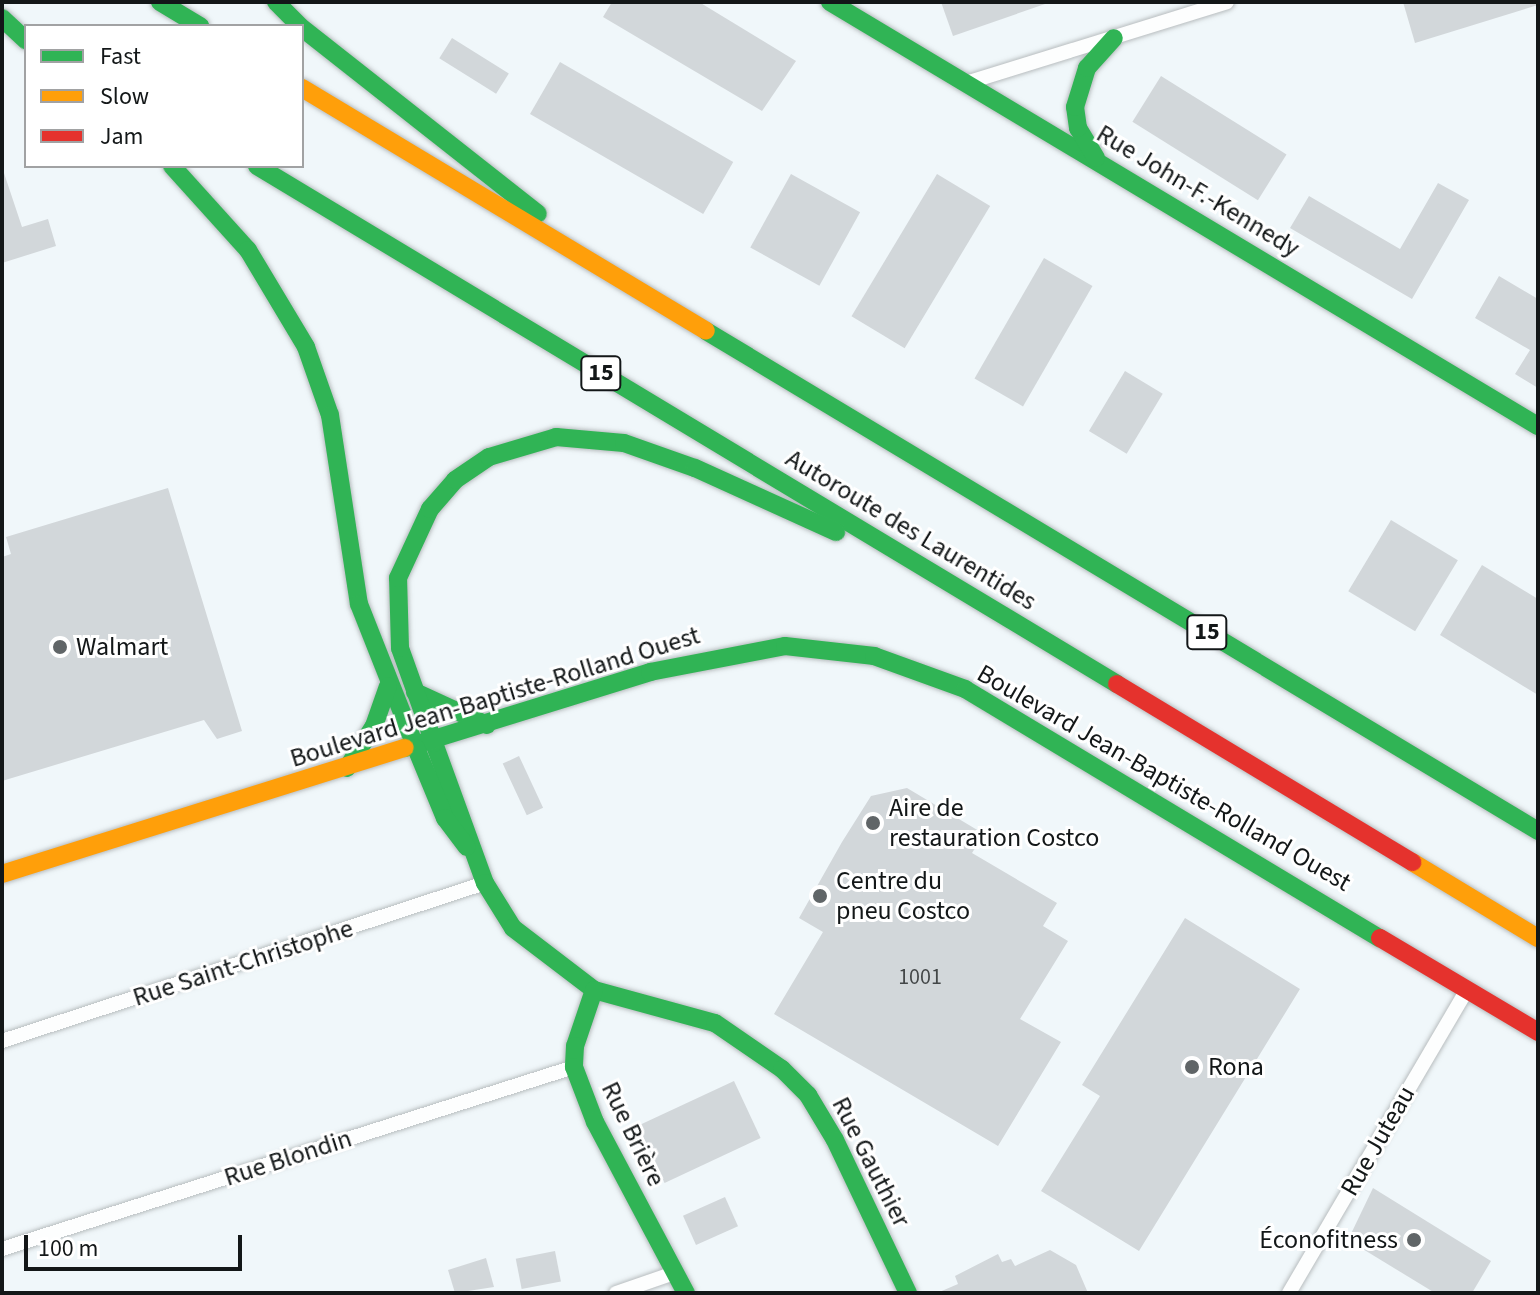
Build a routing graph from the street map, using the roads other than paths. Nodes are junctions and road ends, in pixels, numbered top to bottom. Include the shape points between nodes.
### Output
1 (160, 2) edge
2 (276, 2) edge
3 (830, 2) edge
4 (1227, 2) edge
5 (2, 15) edge
6 (197, 24) edge
7 (298, 24) edge
8 (24, 26) edge
9 (304, 29) edge
10 (24, 38) edge
11 (1114, 38) junction
12 (966, 83) junction
13 (304, 89) edge
14 (1098, 162) junction
15 (174, 168) edge
16 (260, 168) edge
17 (619, 279) junction
18 (1538, 426) edge
19 (945, 581) junction
20 (388, 686) junction
21 (415, 692) junction
22 (487, 725) junction
23 (425, 745) junction
24 (347, 768) junction
25 (1538, 831) edge
26 (2, 860) edge
27 (47, 861) junction
28 (2, 874) edge
29 (485, 883) junction
30 (1538, 938) edge
31 (1467, 989) junction
32 (594, 990) junction
33 (1538, 1032) edge
34 (2, 1041) edge
35 (574, 1067) junction
36 (2, 1249) edge
37 (674, 1273) junction
38 (616, 1293) edge
39 (686, 1293) edge
40 (908, 1293) edge
41 (1289, 1293) edge

1 - 6 main road
2 - 7 main road
3 - 12 main road, Rue John-F.-Kennedy
4 - 11 street
5 - 8 main road
5 - 10 main road
9 - 17 main road
11 - 12 street
11 - 14 main road via 1087,68 1075,107 1078,128
12 - 14 main road, Rue John-F.-Kennedy
13 - 17 main road, 15
14 - 18 main road, Rue John-F.-Kennedy
15 - 20 main road via 262,269 315,369 334,436 354,586
16 - 19 main road, Autoroute des Laurentides / 15
17 - 25 main road, 15
19 - 21 main road via 656,452 589,437 541,439 500,452 467,471 444,491 416,530 398,578 395,614
19 - 30 main road, Autoroute des Laurentides / 15
20 - 23 main road
20 - 24 main road via 374,726
21 - 22 main road
21 - 23 main road
22 - 23 main road, Boulevard Jean-Baptiste-Rolland Ouest
22 - 31 main road, Boulevard Jean-Baptiste-Rolland Ouest via 650,672 747,650 785,646 874,656 965,689
23 - 24 main road, Boulevard Jean-Baptiste-Rolland Ouest
23 - 29 main road, Rue Gauthier
24 - 27 main road, Boulevard Jean-Baptiste-Rolland Ouest
26 - 27 main road
27 - 28 main road, Boulevard Jean-Baptiste-Rolland Ouest
29 - 32 main road, Rue Gauthier via 513,928
29 - 34 street, Rue Saint-Christophe
31 - 33 main road, Boulevard Jean-Baptiste-Rolland Ouest
31 - 41 street, Rue Juteau
32 - 35 main road, Rue Brière via 575,1046
32 - 40 main road, Rue Gauthier via 715,1023 782,1069 808,1095 835,1140
35 - 36 street, Rue Blondin
35 - 37 main road, Rue Brière via 595,1122
37 - 38 street
37 - 39 main road, Rue Brière

